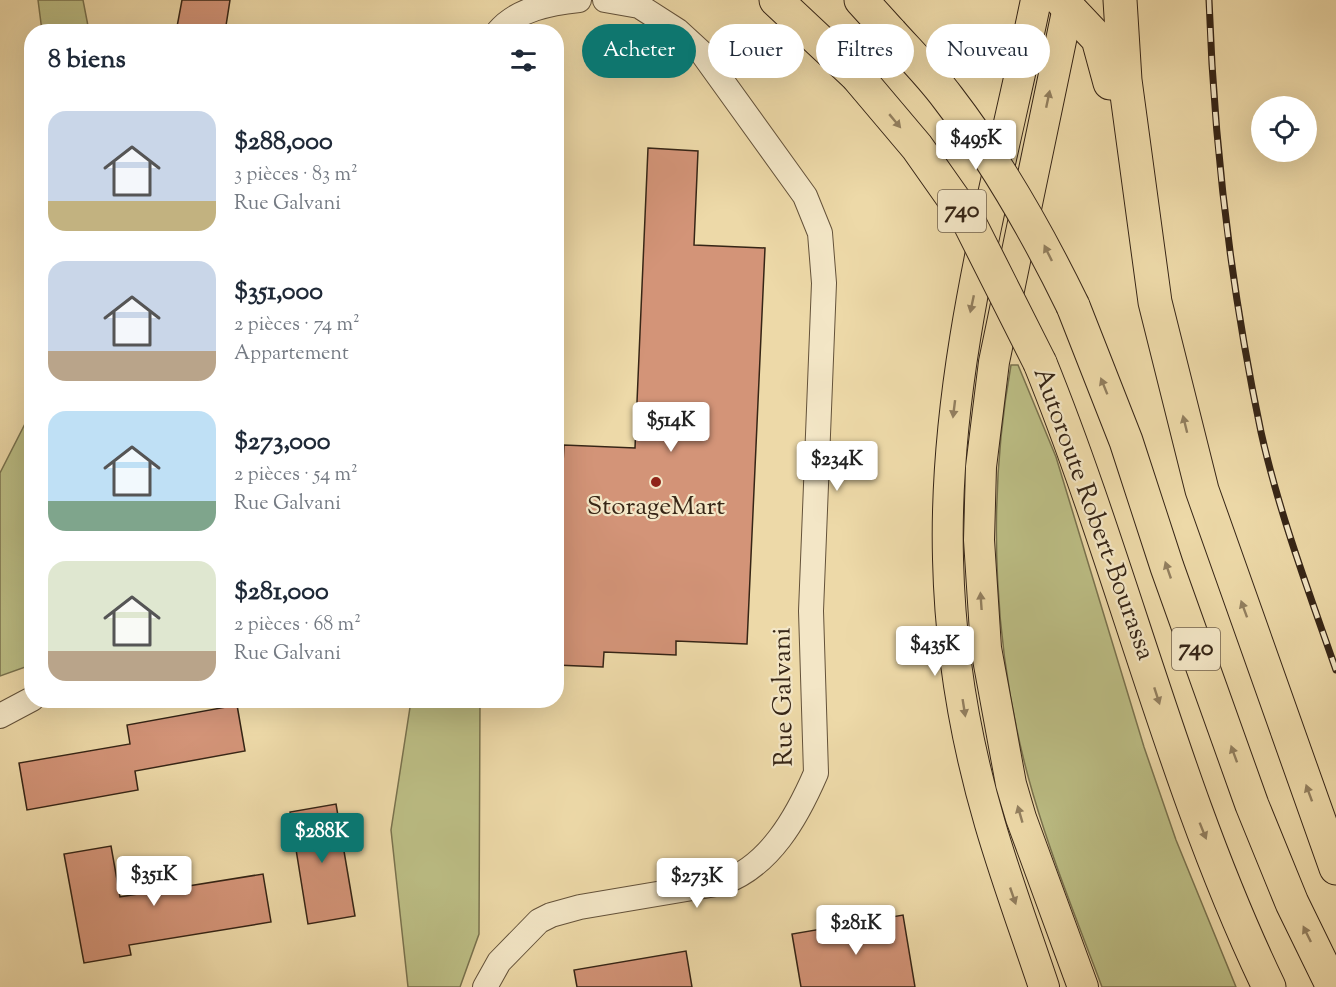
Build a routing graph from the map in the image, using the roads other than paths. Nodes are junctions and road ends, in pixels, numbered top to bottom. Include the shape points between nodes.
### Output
1 (579, 0) edge
2 (605, 0) edge
3 (776, 0) edge
4 (861, 0) edge
5 (1036, 0) edge
6 (1120, 0) edge
7 (1066, 2) edge
8 (505, 24) edge
9 (1144, 237) junction
10 (24, 703) edge
11 (0, 716) edge
12 (1336, 868) edge
13 (484, 987) edge
14 (1044, 987) edge
15 (1083, 987) edge
16 (1269, 987) edge
17 (1333, 987) edge

1 - 8 street via 549,3
2 - 13 street, Rue Galvani via 639,6 678,31 702,53 805,196 820,233 825,283 811,611 816,773 807,795 769,853 743,874 714,885 551,915 539,921 499,962
3 -> 16 highway, Autoroute Robert-Bourassa / 740, bridge via 857,76 916,147 967,218 1040,363 1072,442 1192,803
17 -> 4 highway, Autoroute Robert-Bourassa / 740, bridge via 1292,903 1252,805 1126,441 1073,306 1038,234 998,168 947,96
5 -> 14 main road via 962,351 951,438 948,561 963,709 979,782
6 - 9 highway via 1125,80
7 - 9 highway via 1092,30 1102,50
15 -> 7 main road via 1011,784 986,648 979,540 981,467 994,362
12 -> 9 highway via 1202,490 1155,302
10 - 11 street

